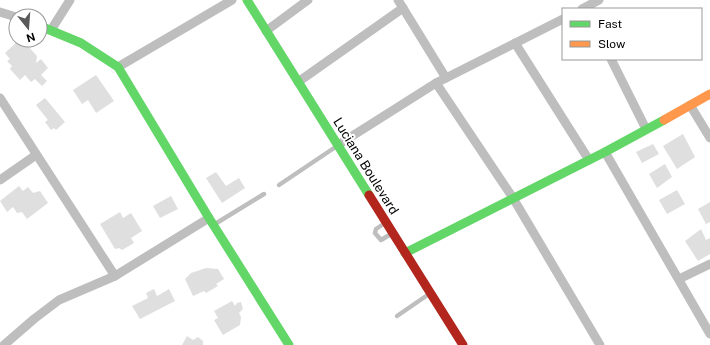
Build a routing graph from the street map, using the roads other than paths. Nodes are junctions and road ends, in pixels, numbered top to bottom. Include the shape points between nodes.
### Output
1 (70, 0) edge
2 (232, 0) edge
3 (247, 0) edge
4 (308, 0) edge
5 (599, 0) edge
6 (400, 4) edge
7 (585, 8) edge
8 (562, 20) edge
9 (48, 29) edge
10 (51, 30) junction
11 (266, 31) junction
12 (515, 43) junction
13 (612, 60) edge
14 (118, 67) junction
15 (446, 78) junction
16 (298, 82) junction
17 (436, 83) junction
18 (710, 94) edge
19 (0, 98) edge
20 (690, 105) junction
21 (646, 129) junction
22 (710, 138) edge
23 (338, 145) junction
24 (605, 152) junction
25 (36, 155) junction
26 (589, 160) junction
27 (0, 180) edge
28 (279, 185) dead end
29 (264, 194) dead end
30 (513, 198) junction
31 (211, 221) junction
32 (386, 222) junction
33 (393, 233) junction
34 (405, 253) junction
35 (710, 264) edge
36 (115, 276) junction
37 (680, 279) junction
38 (430, 294) junction
39 (397, 316) dead end
40 (710, 334) edge
41 (4, 345) edge
42 (289, 345) edge
43 (463, 345) edge
44 (600, 345) edge

1 - 10 street
2 - 14 street
3 - 11 street, Luciana Boulevard
4 - 11 street
5 - 7 street
6 - 15 street
6 - 16 street
8 - 12 street
9 - 10 street
10 - 14 street via 84,44
11 - 16 street, Luciana Boulevard
12 - 15 street
12 - 26 street
13 - 21 street
14 - 31 street
15 - 17 street
16 - 23 street, Luciana Boulevard
17 - 23 street
17 - 30 street
18 - 20 street
19 - 25 street
20 - 21 street
20 - 22 street
21 - 24 street
23 - 28 lane
23 - 32 street, Luciana Boulevard
24 - 26 street
24 - 37 street
25 - 27 street
25 - 36 street
26 - 30 street
29 - 31 lane
30 - 34 street
30 - 44 street
31 - 36 street
31 - 42 street
32 - 33 street, Luciana Boulevard
32 - 33 lane via 376,229 376,233 381,240
33 - 34 street, Luciana Boulevard
34 - 38 street, Luciana Boulevard
35 - 37 street
36 - 41 street via 59,300
37 - 40 street
38 - 39 lane
38 - 43 street, Luciana Boulevard

